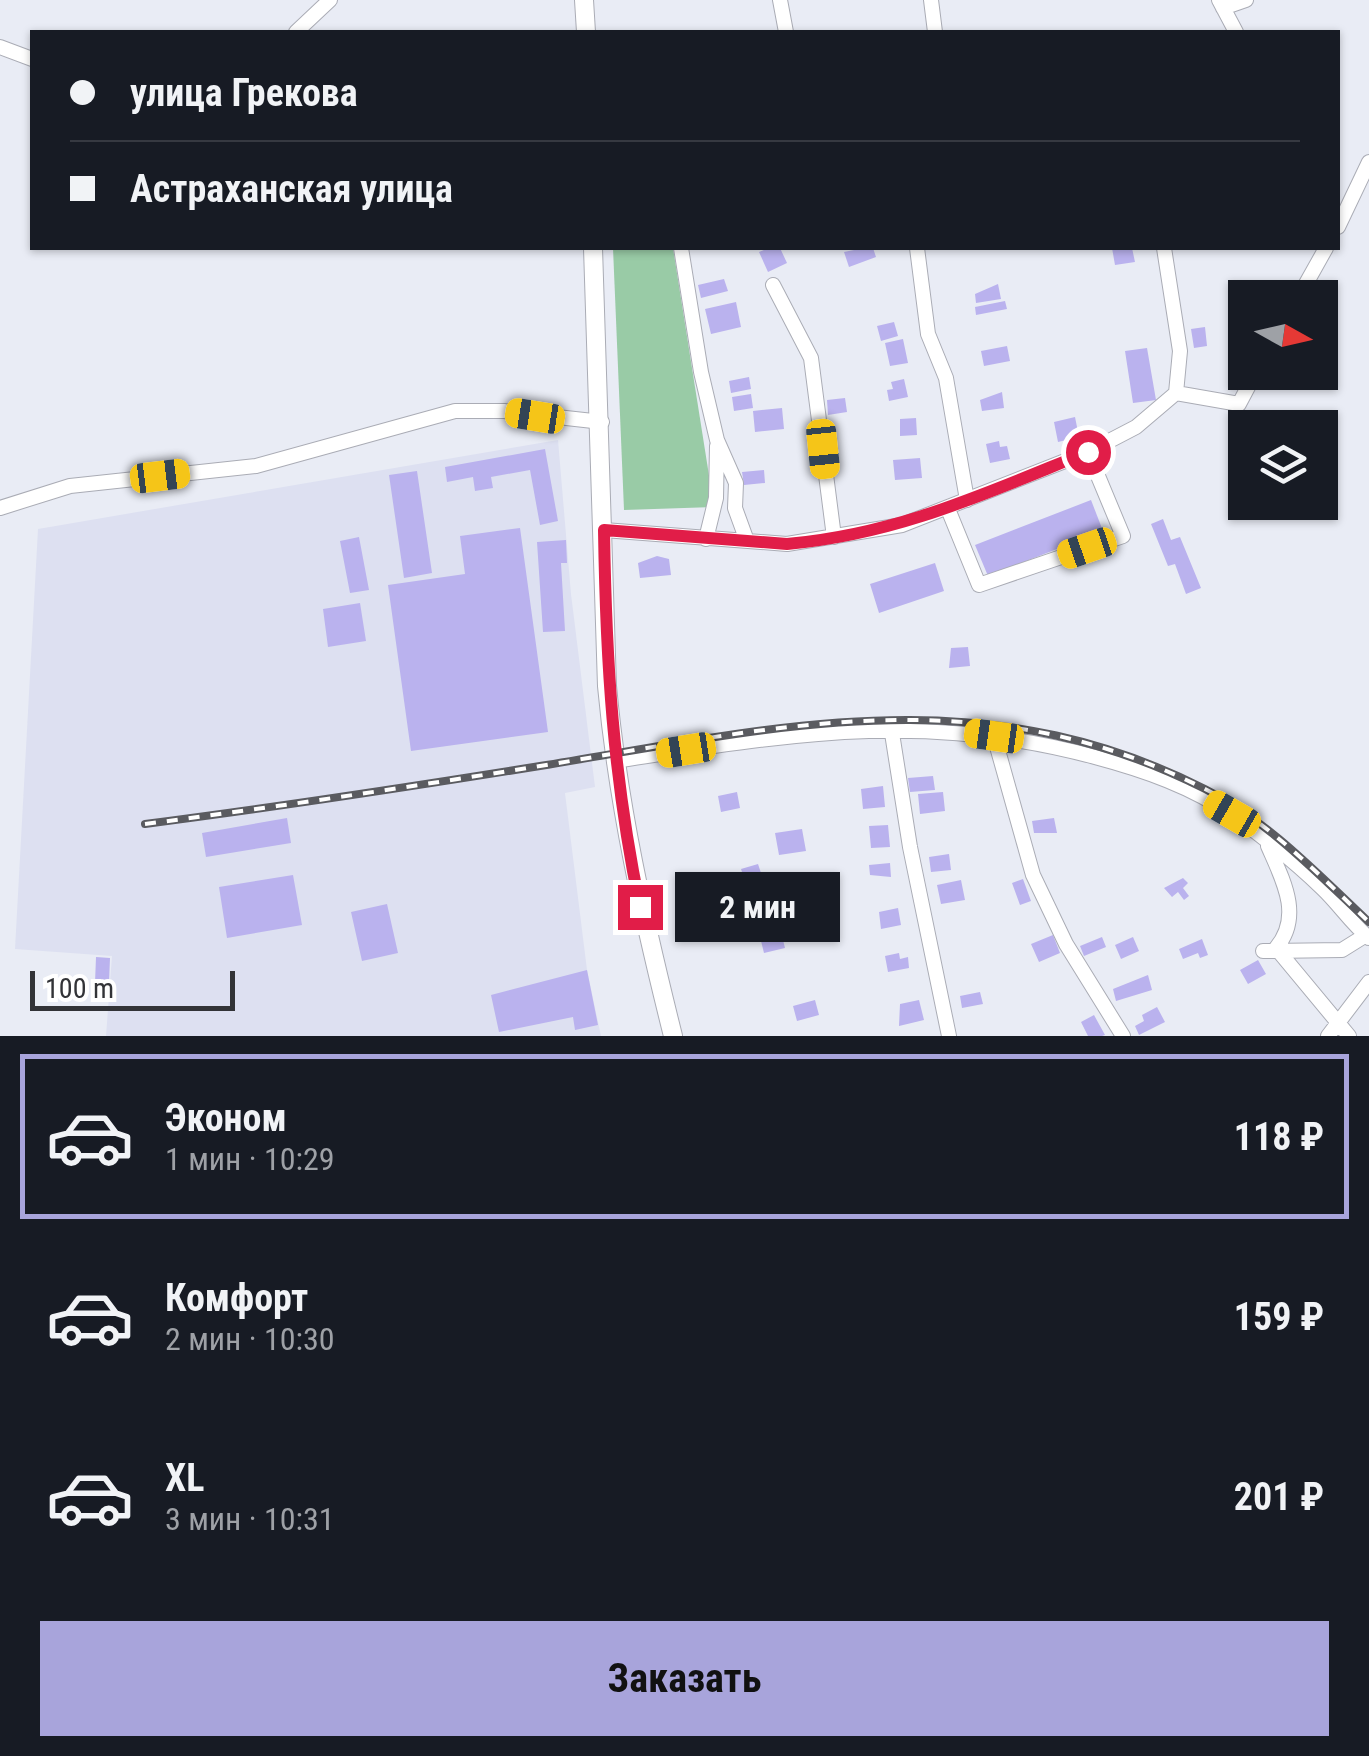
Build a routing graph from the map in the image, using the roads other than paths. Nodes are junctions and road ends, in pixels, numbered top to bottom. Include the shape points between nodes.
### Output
1 (330, 0) edge
2 (584, 0) edge
3 (780, 0) edge
4 (931, 0) edge
5 (1246, 0) edge
6 (1221, 4) edge
7 (298, 30) edge
8 (586, 30) edge
9 (786, 30) edge
10 (935, 30) edge
11 (1235, 30) edge
12 (0, 47) edge
13 (30, 57) edge
14 (1369, 162) edge
15 (1343, 202) edge
16 (594, 250) edge
17 (680, 250) edge
18 (917, 250) edge
19 (1164, 250) edge
20 (1325, 250) edge
21 (1308, 280) edge
22 (773, 285) dead end
23 (1246, 390) edge
24 (1176, 392) junction
25 (602, 422) junction
26 (717, 440) junction
27 (1088, 452) junction
28 (734, 495) junction
29 (966, 500) junction
30 (0, 508) edge
31 (948, 510) junction
32 (604, 530) junction
33 (706, 538) junction
34 (834, 538) junction
35 (747, 541) junction
36 (891, 727) junction
37 (994, 736) junction
38 (614, 761) junction
39 (1266, 841) junction
40 (1368, 936) edge
41 (1270, 950) junction
42 (1369, 982) edge
43 (1338, 1022) junction
44 (672, 1036) edge
45 (949, 1036) edge
46 (1123, 1036) edge
47 (1328, 1036) edge
48 (1349, 1036) edge

1 - 7 street
2 - 8 main road
3 - 9 street
4 - 10 street
5 - 6 street
6 - 11 street
12 - 13 street
14 - 15 street
16 - 25 main road
17 - 26 street
18 - 29 street via 928,334 946,378
19 - 24 street via 1180,352
20 - 21 street
22 - 34 street via 811,358
23 - 24 street via 1239,404
24 - 27 street via 1136,426
25 - 30 street via 456,411 256,466 70,486
25 - 32 main road
26 - 28 street via 736,483
26 - 33 street via 716,498
27 - 29 street
27 - 31 street via 1123,536 978,584
28 - 33 street
28 - 35 street
29 - 31 street
31 - 34 street
32 - 33 street
32 - 38 main road
33 - 35 street
34 - 35 street
36 - 37 street
36 - 38 street
36 - 45 street
37 - 39 street via 1155,775 1232,814
37 - 46 street via 1033,874 1066,944
38 - 44 main road
39 - 40 street
39 - 41 street via 1291,914 1290,928
40 - 41 street via 1342,950
41 - 43 street
42 - 43 street
43 - 47 street
43 - 48 street

